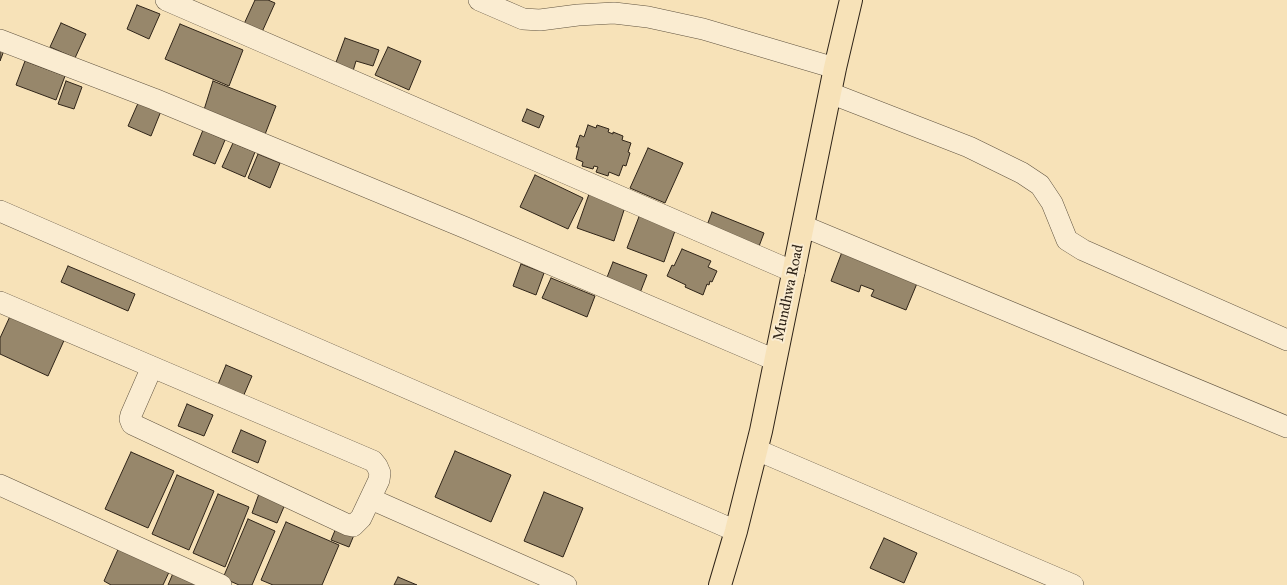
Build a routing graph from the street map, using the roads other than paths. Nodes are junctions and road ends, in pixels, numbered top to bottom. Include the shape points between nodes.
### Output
1 (166, 0) edge
2 (479, 0) edge
3 (851, 0) edge
4 (0, 40) edge
5 (835, 68) junction
6 (830, 93) junction
7 (0, 211) edge
8 (803, 226) junction
9 (794, 272) junction
10 (0, 302) edge
11 (1287, 340) edge
12 (775, 360) junction
13 (152, 367) junction
14 (1287, 427) edge
15 (756, 450) junction
16 (0, 485) edge
17 (371, 499) junction
18 (736, 531) junction
19 (221, 585) edge
20 (566, 585) edge
21 (720, 585) edge
22 (1073, 585) edge

1 - 9 street
2 - 5 street via 523,19 540,20 614,13 648,17 703,29
3 - 5 main road, Mundhwa Road
4 - 12 street via 197,117 474,231
5 - 6 main road, Mundhwa Road
6 - 8 main road, Mundhwa Road
6 - 11 street via 969,147 1022,173 1040,185 1052,203 1067,240 1083,250
7 - 18 street
8 - 9 main road, Mundhwa Road
8 - 14 street
9 - 12 main road, Mundhwa Road
10 - 13 street
12 - 15 main road, Mundhwa Road
13 - 17 street via 372,462 380,473
13 - 17 street via 130,419 132,424 348,525 353,526 357,523
15 - 18 main road, Mundhwa Road
15 - 22 street
16 - 19 street
17 - 20 street
18 - 21 main road, Mundhwa Road

